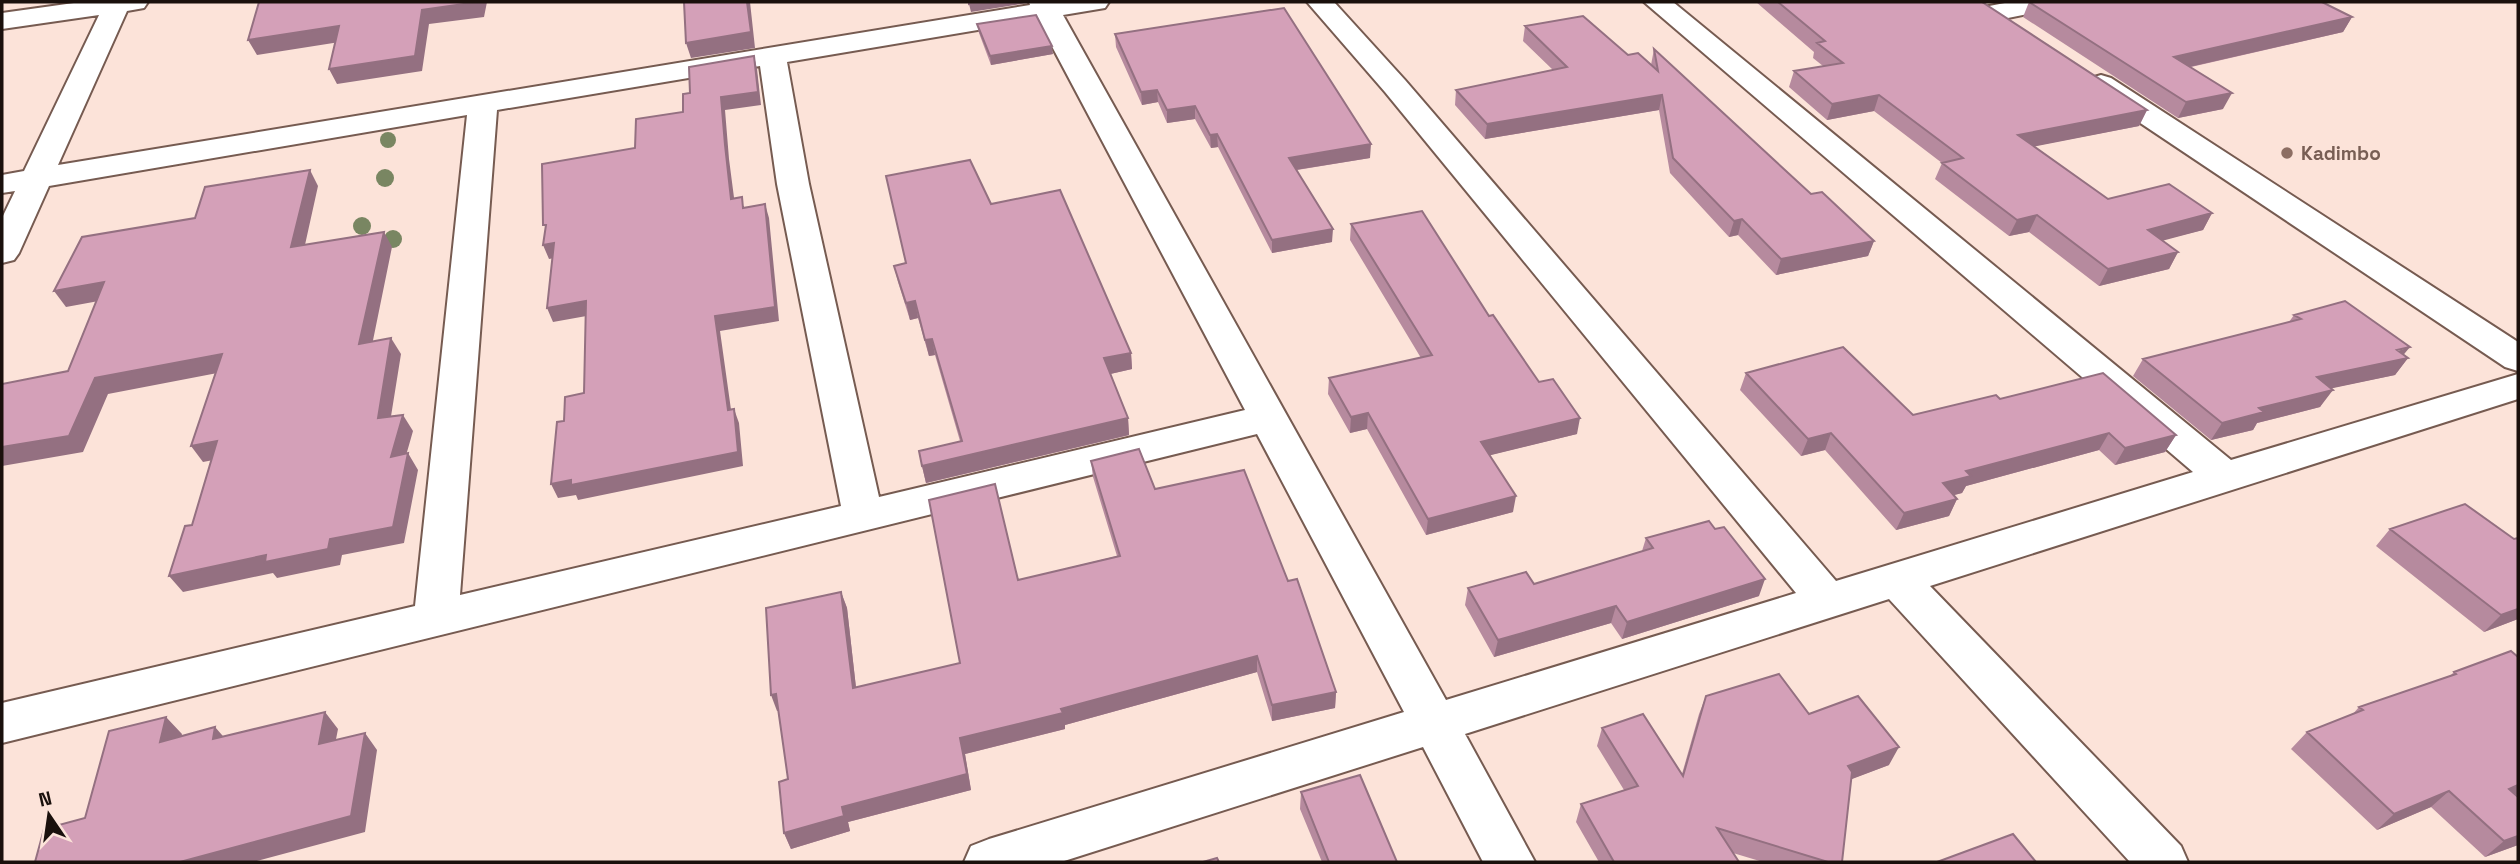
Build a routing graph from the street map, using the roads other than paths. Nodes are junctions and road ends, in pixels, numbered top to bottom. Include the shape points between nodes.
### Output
1 (1096, 2) edge
2 (1320, 2) edge
3 (1657, 2) edge
4 (2048, 2) edge
5 (124, 3) edge
6 (1045, 6) edge
7 (1984, 7) edge
8 (2, 20) edge
9 (2028, 36) edge
10 (772, 56) junction
11 (2075, 67) edge
12 (483, 104) junction
13 (37, 178) junction
14 (2, 184) edge
15 (2, 253) edge
16 (2518, 359) edge
17 (2518, 386) edge
18 (1268, 418) junction
19 (2225, 477) junction
20 (863, 515) junction
21 (1897, 579) junction
22 (1828, 601) junction
23 (436, 618) junction
24 (2, 723) edge
25 (1434, 723) junction
26 (989, 862) edge
27 (1510, 862) edge
28 (2163, 862) edge

1 - 6 street
2 - 22 street
3 - 19 street
4 - 7 street
5 - 8 street
5 - 13 street
6 - 10 street
6 - 18 street
7 - 9 street
10 - 12 street
10 - 20 street via 793,184
11 - 16 street
12 - 13 street
12 - 23 street
13 - 14 street
13 - 15 street
17 - 19 street
18 - 20 street
18 - 25 street
19 - 21 street
20 - 23 street
21 - 22 street
21 - 28 street
22 - 25 street
23 - 24 street
25 - 26 street
25 - 27 street

